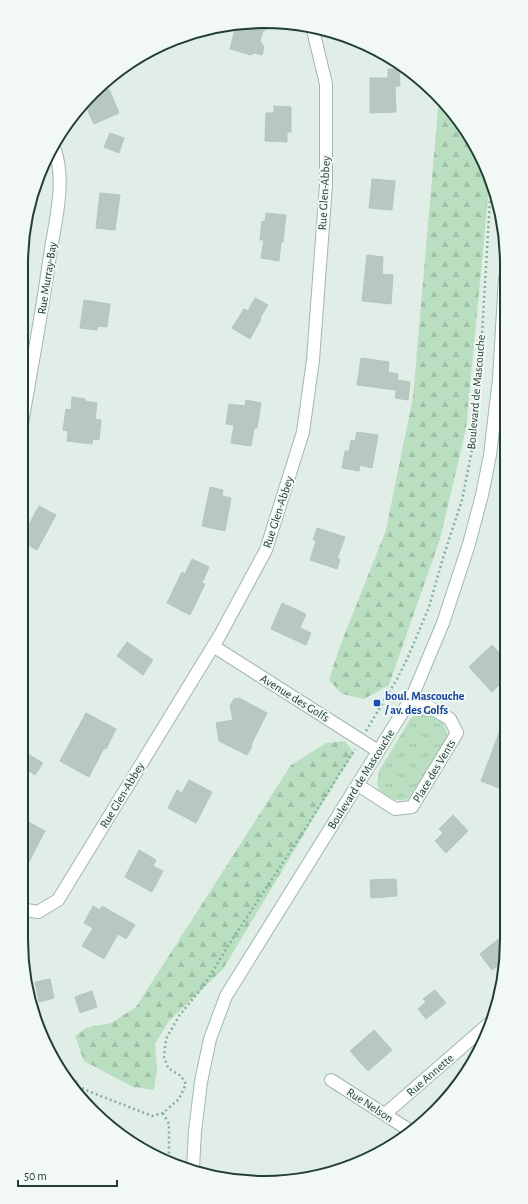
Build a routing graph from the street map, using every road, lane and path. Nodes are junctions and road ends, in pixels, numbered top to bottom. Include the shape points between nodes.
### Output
1 (314, 34) edge
2 (56, 153) edge
3 (490, 197) edge
4 (28, 390) edge
5 (500, 392) edge
6 (213, 646) junction
7 (412, 697) junction
8 (369, 727) dead end
9 (356, 748) dead end
10 (378, 751) junction
11 (358, 785) junction
12 (28, 910) edge
13 (482, 1029) edge
14 (331, 1080) dead end
15 (80, 1088) edge
16 (163, 1113) junction
17 (384, 1114) junction
18 (406, 1128) edge
19 (169, 1156) edge
20 (193, 1165) edge

1 - 6 street, Rue Glen-Abbey via 326,84 326,185 313,360 303,432 266,550
2 - 4 street, Rue Murray-Bay via 60,187
3 - 8 path, Boulevard de Mascouche via 474,440 462,500 429,607 408,657
5 - 7 street, Boulevard de Mascouche via 490,455 474,525 443,624
6 - 10 street, Avenue des Golfs
6 - 12 street, Rue Glen-Abbey via 58,900 38,912
7 - 10 street, Boulevard de Mascouche
7 - 11 street, Place des Vents via 450,719 456,733 412,807 396,809
9 - 16 path, Boulevard de Mascouche via 205,984 179,1016 166,1039 164,1057 168,1068 181,1076 186,1084 179,1099
10 - 11 street, Boulevard de Mascouche
11 - 20 street, Boulevard de Mascouche via 226,996 210,1039 201,1082
13 - 17 street, Rue Annette
14 - 17 street, Rue Nelson
15 - 16 path via 152,1116
16 - 19 path via 169,1124
17 - 18 street, Rue Nelson

